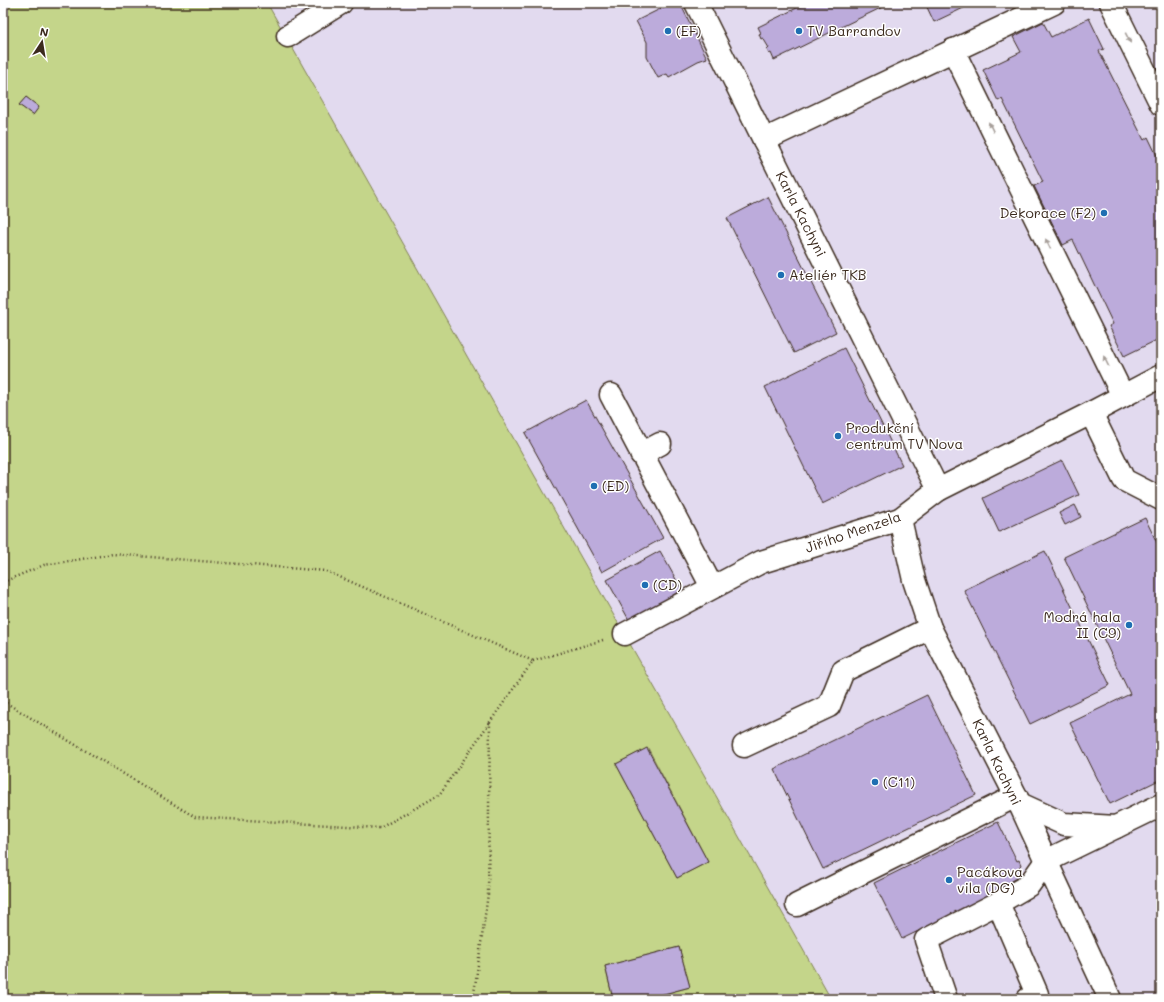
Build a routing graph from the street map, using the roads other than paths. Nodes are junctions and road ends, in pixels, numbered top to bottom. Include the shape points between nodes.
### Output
1 (341, 3) edge
2 (696, 3) edge
3 (1054, 3) edge
4 (1111, 3) edge
5 (288, 36) dead end
6 (953, 50) junction
7 (1161, 104) edge
8 (764, 140) junction
9 (1161, 376) edge
10 (611, 395) dead end
11 (1123, 396) junction
12 (1091, 413) junction
13 (660, 444) dead end
14 (641, 454) junction
15 (938, 490) junction
16 (1161, 499) edge
17 (900, 519) junction
18 (712, 587) junction
19 (930, 628) junction
20 (625, 634) road end
21 (744, 746) dead end
22 (1017, 800) junction
23 (1161, 805) edge
24 (1117, 827) junction
25 (1046, 861) junction
26 (998, 903) junction
27 (797, 905) dead end
28 (946, 999) edge
29 (1028, 999) edge
30 (1110, 999) edge

1 - 5 lane
2 - 8 lane, Karla Kachyni
3 - 6 lane
4 -> 7 lane
6 - 8 lane
11 -> 6 lane
8 - 15 lane, Karla Kachyni
9 - 11 lane, Jiřího Menzela
10 - 14 lane
11 - 12 lane, Jiřího Menzela
12 - 15 lane, Jiřího Menzela
12 - 16 lane via 1124,480
13 - 14 lane
14 - 18 lane
15 - 17 lane, Jiřího Menzela
17 - 18 lane, Jiřího Menzela via 759,557
17 - 19 lane, Karla Kachyni via 914,580
18 - 20 lane, Jiřího Menzela
19 - 21 lane via 843,671 829,706
19 - 22 lane, Karla Kachyni
22 - 24 lane via 1064,824
22 - 25 lane, Karla Kachyni
22 - 27 lane
23 - 24 lane
24 - 25 lane
25 - 26 lane via 1029,884
25 - 30 lane, Karla Kachyni
26 - 28 lane via 926,940
26 - 29 lane via 1037,994

